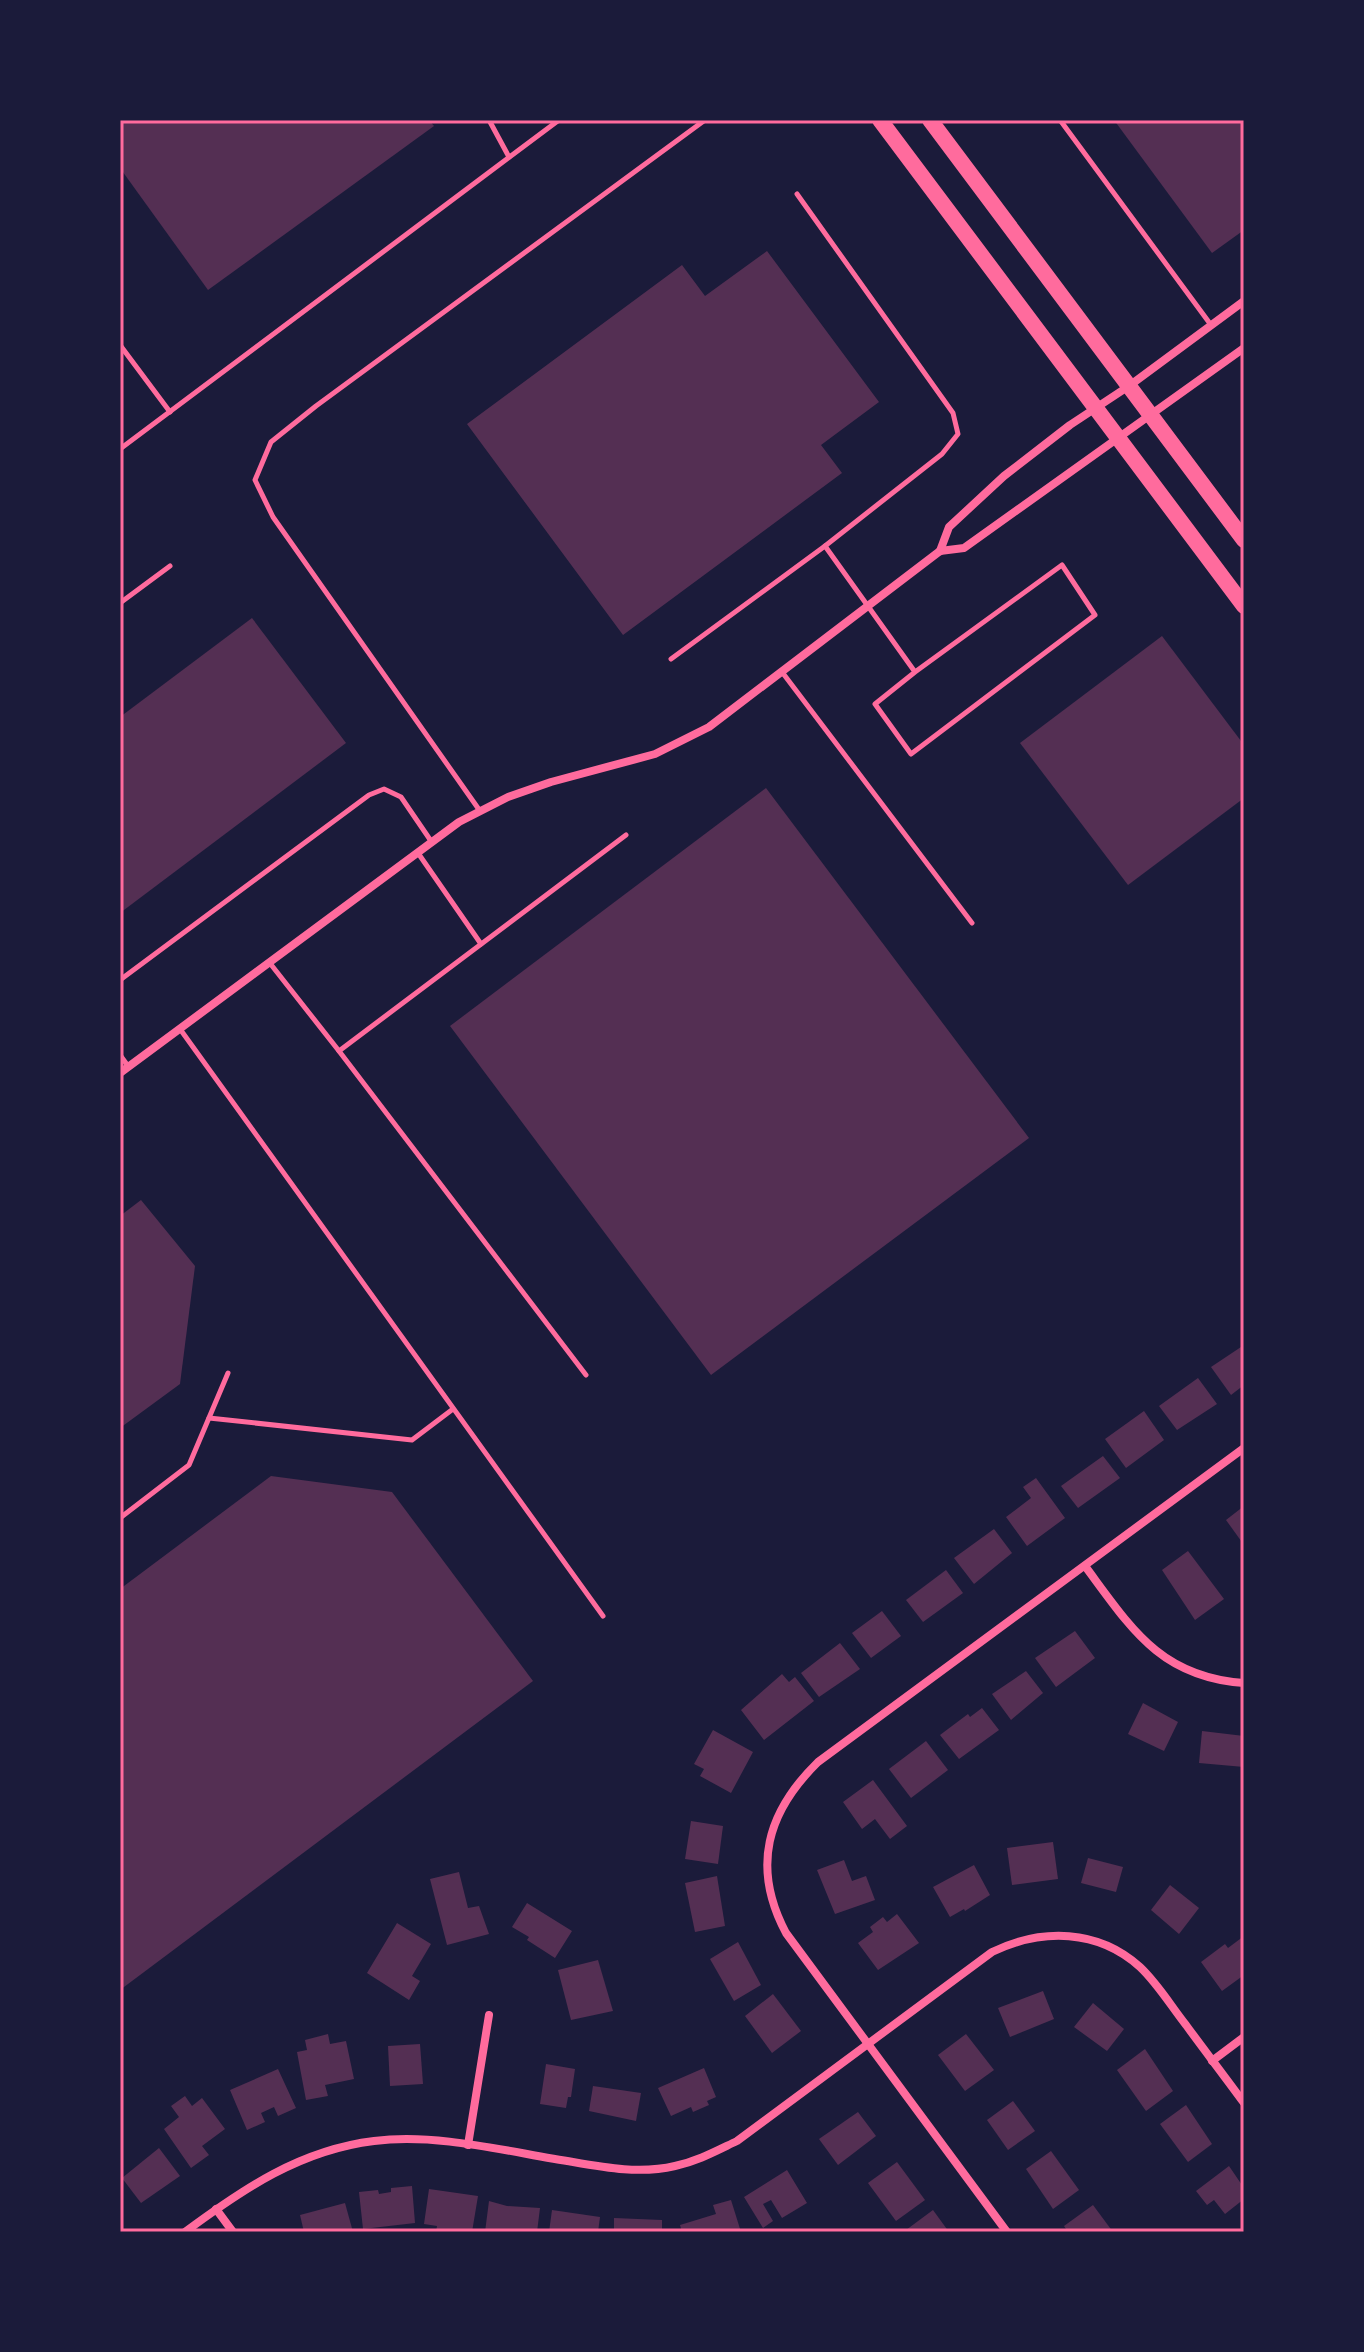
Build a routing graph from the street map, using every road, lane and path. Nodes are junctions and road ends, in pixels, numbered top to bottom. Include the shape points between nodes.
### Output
1 (489, 120) edge
2 (559, 120) edge
3 (705, 120) edge
4 (880, 120) edge
5 (930, 120) edge
6 (1060, 120) edge
7 (509, 157) junction
8 (797, 194) dead end
9 (1244, 301) edge
10 (1211, 325) junction
11 (120, 345) edge
12 (1244, 348) edge
13 (1129, 386) junction
14 (1095, 408) junction
15 (170, 412) junction
16 (1152, 416) junction
17 (1118, 439) junction
18 (120, 449) edge
19 (1244, 540) edge
20 (825, 546) junction
21 (940, 551) junction
22 (170, 566) dead end
23 (120, 603) edge
24 (867, 606) junction
25 (1244, 606) edge
26 (671, 659) dead end
27 (782, 671) junction
28 (915, 672) junction
29 (480, 811) junction
30 (626, 835) dead end
31 (431, 841) junction
32 (418, 852) junction
33 (972, 923) dead end
34 (481, 944) junction
35 (269, 962) junction
36 (120, 980) edge
37 (180, 1028) junction
38 (339, 1051) junction
39 (120, 1055) edge
40 (129, 1066) junction
41 (120, 1073) edge
42 (228, 1373) dead end
43 (586, 1375) dead end
44 (453, 1409) junction
45 (209, 1418) junction
46 (1244, 1448) edge
47 (120, 1518) edge
48 (1085, 1566) junction
49 (603, 1616) dead end
50 (1244, 1683) edge
51 (489, 2015) dead end
52 (1244, 2037) edge
53 (868, 2044) junction
54 (1212, 2061) junction
55 (1244, 2103) edge
56 (468, 2145) junction
57 (216, 2209) junction
58 (185, 2232) edge
59 (233, 2232) edge
60 (1007, 2232) edge

1 - 7 lane
2 - 7 lane
3 - 29 lane via 282,433 271,442 255,480 273,517
4 - 14 main road
5 - 13 main road
6 - 10 lane
7 - 15 lane
8 - 20 lane via 953,413 958,434 942,454
9 - 10 street
10 - 13 street
11 - 15 lane
12 - 16 street
13 - 14 street
13 - 16 main road
14 - 17 main road
14 - 21 street via 1004,476 949,527
15 - 18 lane
16 - 17 street
16 - 19 main road
17 - 21 street via 964,548
17 - 25 main road
20 - 24 lane
20 - 26 lane
21 - 24 street
22 - 23 lane
24 - 27 street
24 - 28 lane
27 - 29 street via 709,727 655,754 551,782
27 - 33 lane
28 - 28 lane via 1062,565 1095,615 911,754 875,704
29 - 31 street
30 - 34 lane
31 - 32 street
31 - 36 lane via 401,797 384,789 369,795
32 - 34 lane
32 - 35 street
34 - 38 lane
35 - 37 street
35 - 38 lane
37 - 40 street
37 - 44 lane
38 - 43 lane
39 - 40 lane
40 - 41 street
42 - 45 lane
44 - 45 lane via 412,1440
44 - 49 lane
45 - 47 lane via 189,1465
46 - 48 street
48 - 50 street via 1136,1634 1158,1654 1201,1677
48 - 53 street via 818,1762 785,1799 769,1856 772,1899 786,1933
51 - 56 street
52 - 54 street
53 - 54 street via 1011,1943 1050,1935 1080,1937 1125,1955 1148,1975
53 - 56 street via 737,2141 673,2167 614,2169
53 - 60 street
54 - 55 street
56 - 57 street via 423,2139 343,2146 286,2165
57 - 58 street
57 - 59 street

